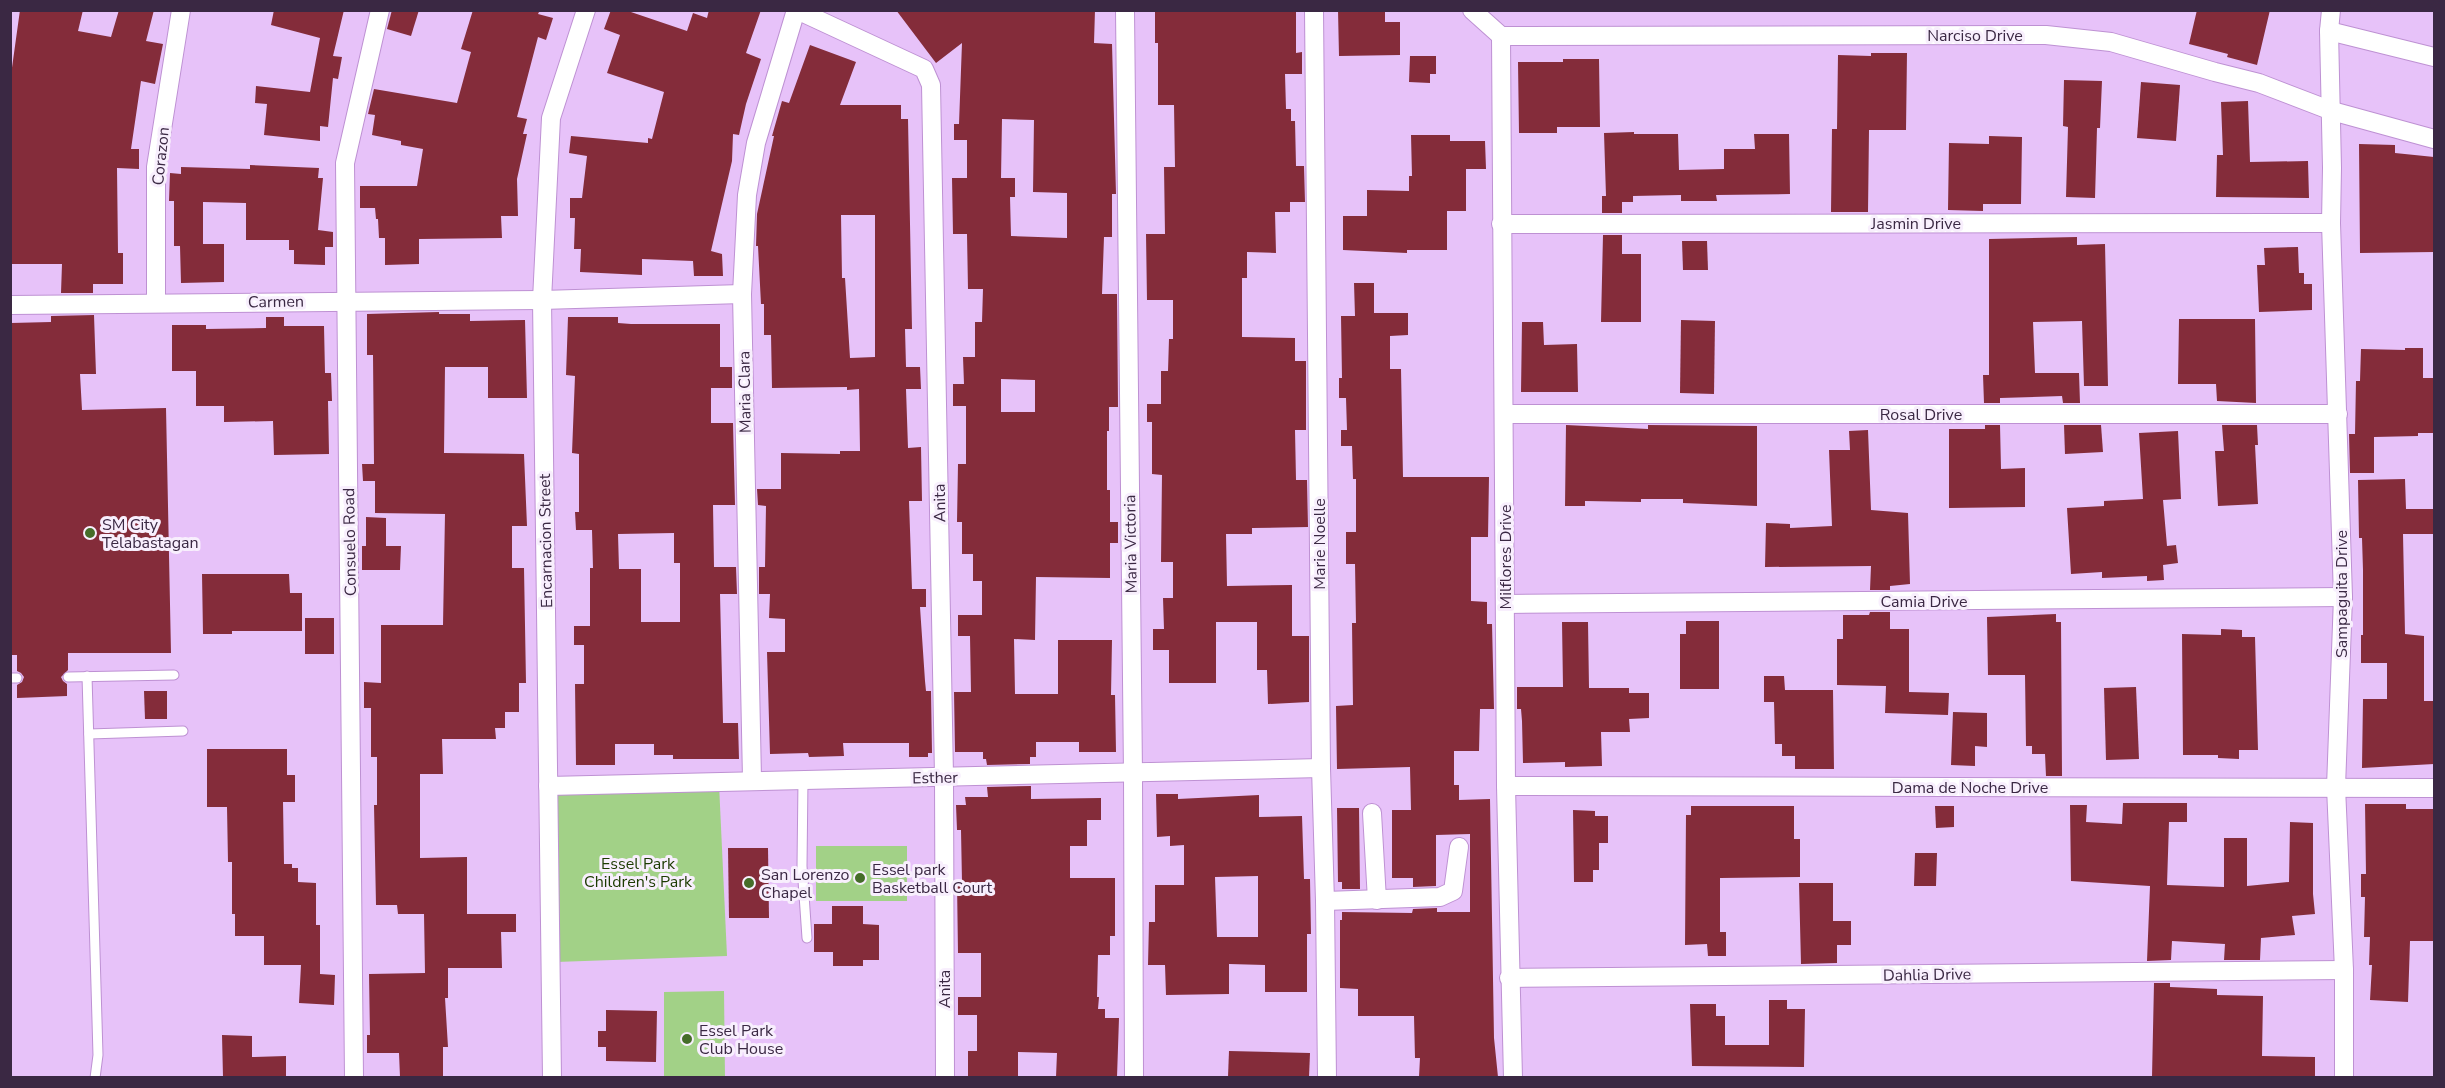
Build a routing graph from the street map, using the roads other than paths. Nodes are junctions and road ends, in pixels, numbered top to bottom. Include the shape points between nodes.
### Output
1 (181, 10) edge
2 (380, 10) edge
3 (586, 10) edge
4 (797, 10) edge
5 (1125, 10) edge
6 (1314, 10) edge
7 (1472, 10) edge
8 (2331, 10) edge
9 (2329, 31) junction
10 (1501, 36) junction
11 (2434, 57) edge
12 (2332, 111) junction
13 (2434, 139) edge
14 (2331, 223) junction
15 (1501, 224) junction
16 (742, 294) junction
17 (346, 300) junction
18 (542, 300) junction
19 (156, 303) junction
20 (10, 305) edge
21 (1504, 414) junction
22 (2338, 414) junction
23 (2343, 597) junction
24 (1504, 604) junction
25 (174, 675) dead end
26 (87, 676) junction
27 (68, 677) dead end
28 (183, 731) dead end
29 (89, 734) junction
30 (1321, 768) junction
31 (1133, 774) junction
32 (944, 776) junction
33 (752, 779) junction
34 (802, 780) junction
35 (548, 786) junction
36 (1506, 786) junction
37 (2336, 787) junction
38 (2434, 788) edge
39 (1372, 813) dead end
40 (1460, 847) dead end
41 (1377, 900) junction
42 (1326, 901) junction
43 (807, 938) dead end
44 (2344, 970) junction
45 (1509, 978) junction
46 (95, 1077) edge
47 (354, 1077) edge
48 (552, 1077) edge
49 (945, 1077) edge
50 (1134, 1077) edge
51 (1327, 1077) edge
52 (1513, 1077) edge
53 (2344, 1077) edge

1 - 19 street, Corazon via 156,167
2 - 17 street, Consuelo Road via 345,163
3 - 18 street, Encarnacion Street via 550,118
4 - 16 street, Maria Clara via 756,143 747,195
4 - 32 street, Anita via 924,69 931,85
5 - 31 street, Maria Victoria
6 - 30 street, Marie Noelle
7 - 10 street
8 - 9 street, Sampaguita Drive
9 - 11 street
9 - 12 street, Sampaguita Drive
10 - 12 street, Narciso Drive via 2077,37 2111,42 2259,83
10 - 15 street, Milflores Drive
12 - 13 street, Narciso Drive
12 - 14 street, Sampaguita Drive
14 - 15 street, Jasmin Drive
14 - 22 street, Sampaguita Drive
15 - 21 street, Milflores Drive
16 - 18 street, Carmen
16 - 33 street, Maria Clara
17 - 18 street, Carmen
17 - 19 street, Carmen
17 - 47 street, Consuelo Road
18 - 35 street, Encarnacion Street
19 - 20 street, Carmen
21 - 22 street, Rosal Drive
21 - 24 street, Milflores Drive
22 - 23 street, Sampaguita Drive
23 - 24 street, Camia Drive
23 - 37 street, Sampaguita Drive
24 - 36 street, Milflores Drive
25 - 26 lane
26 - 27 lane
26 - 29 lane
28 - 29 lane
29 - 46 lane via 98,1055
30 - 31 street, Esther
30 - 42 street, Marie Noelle
31 - 32 street, Esther
31 - 50 street, Maria Victoria
32 - 34 street, Esther
32 - 49 street, Anita
33 - 34 street, Esther
33 - 35 street, Esther
34 - 43 lane
35 - 48 street, Encarnacion Street
36 - 37 street, Dama de Noche Drive
36 - 45 street, Milflores Drive
37 - 38 street, Dama de Noche Drive
37 - 44 street, Sampaguita Drive
39 - 41 street
40 - 41 street via 1454,891 1440,897
41 - 42 street
42 - 51 street, Marie Noelle
44 - 45 street, Dahlia Drive
44 - 53 street, Sampaguita Drive
45 - 52 street, Milflores Drive

